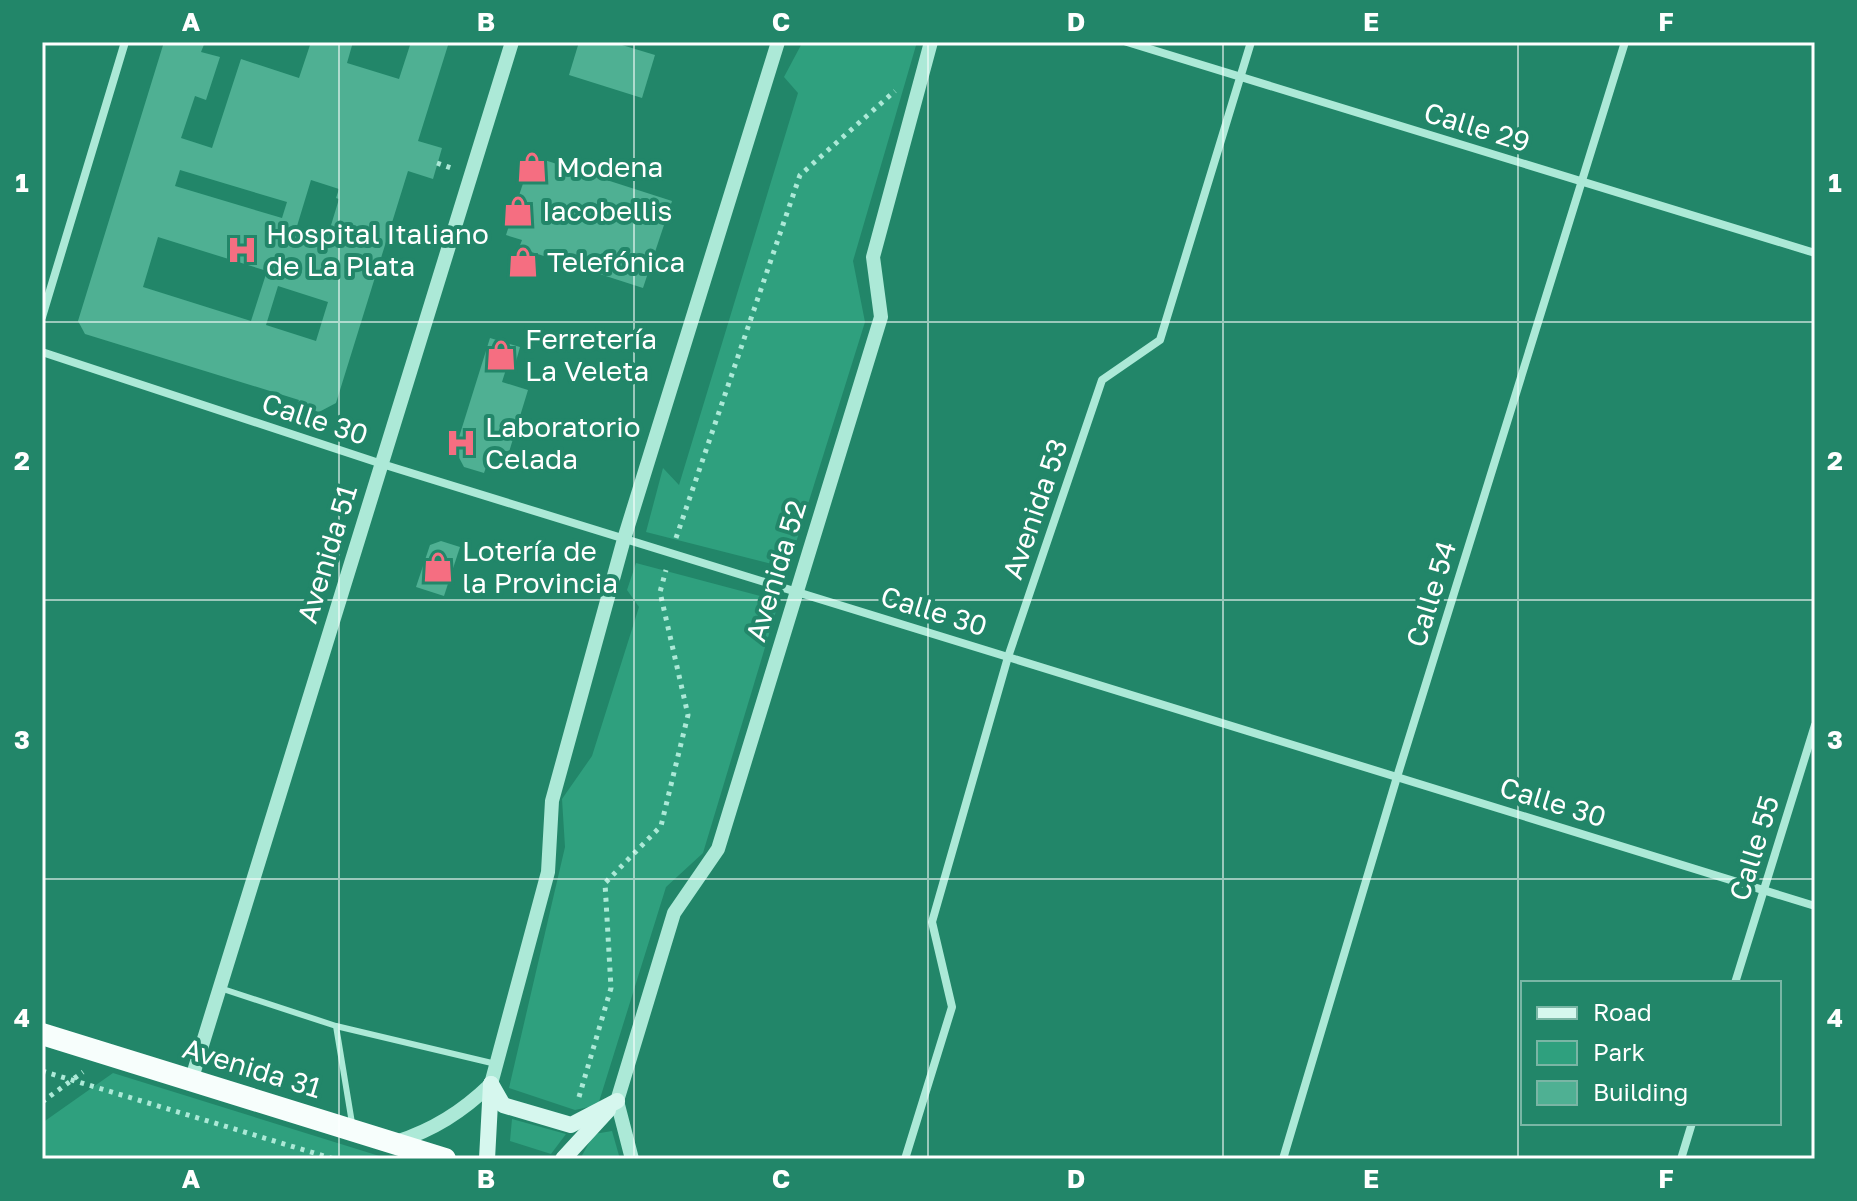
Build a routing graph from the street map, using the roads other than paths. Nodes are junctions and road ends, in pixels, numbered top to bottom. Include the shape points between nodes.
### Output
1 (125, 42) edge
2 (512, 42) edge
3 (778, 42) edge
4 (931, 42) edge
5 (1127, 42) edge
6 (1251, 42) edge
7 (1625, 42) edge
8 (1241, 77) junction
9 (1582, 182) junction
10 (1815, 253) edge
11 (42, 317) edge
12 (42, 352) edge
13 (382, 464) junction
14 (624, 539) junction
15 (797, 592) junction
16 (1008, 657) junction
17 (1815, 725) edge
18 (1397, 777) junction
19 (1764, 890) junction
20 (1815, 906) edge
21 (1736, 981) edge
22 (220, 988) junction
23 (336, 1026) junction
24 (42, 1034) edge
25 (496, 1064) junction
26 (191, 1081) junction
27 (491, 1084) junction
28 (617, 1101) junction
29 (1691, 1125) edge
30 (353, 1131) junction
31 (392, 1143) junction
32 (445, 1159) edge
33 (487, 1159) edge
34 (563, 1159) edge
35 (632, 1159) edge
36 (905, 1159) edge
37 (1283, 1159) edge
38 (1681, 1159) edge

1 - 11 street
2 - 13 street, Avenida 51
3 - 14 street
4 - 15 street, Avenida 52 via 873,257 881,317
5 - 8 street, Calle 29
6 - 8 street, Avenida 53
7 - 9 street, Calle 54
8 - 9 street, Calle 29
8 - 16 street, Avenida 53 via 1160,340 1102,380
9 - 10 street, Calle 29
9 - 18 street, Calle 54
12 - 13 street, Calle 30
13 - 14 street, Calle 30
13 - 22 street, Avenida 51
14 - 15 street, Calle 30
14 - 25 street via 552,801 548,872
15 - 16 street, Calle 30
15 - 28 street, Avenida 52 via 718,849 674,913
16 - 18 street, Calle 30
16 - 36 street, Avenida 53 via 932,922 952,1007
17 - 19 street, Calle 55
18 - 19 street, Calle 30
18 - 37 street, Calle 54
19 - 20 street, Calle 30
19 - 21 street, Calle 55
22 - 23 lane
22 - 26 street, Avenida 51
23 - 25 lane
23 - 30 lane
24 - 26 highway, Avenida 31
25 - 27 street
26 - 30 highway, Avenida 31
27 - 28 main road via 503,1105 571,1125
27 - 31 street via 446,1121
27 - 33 main road
28 - 34 main road, Avenida 52
28 - 35 street
29 - 38 street
30 - 31 highway, Avenida 31
31 - 32 highway, Avenida 31

